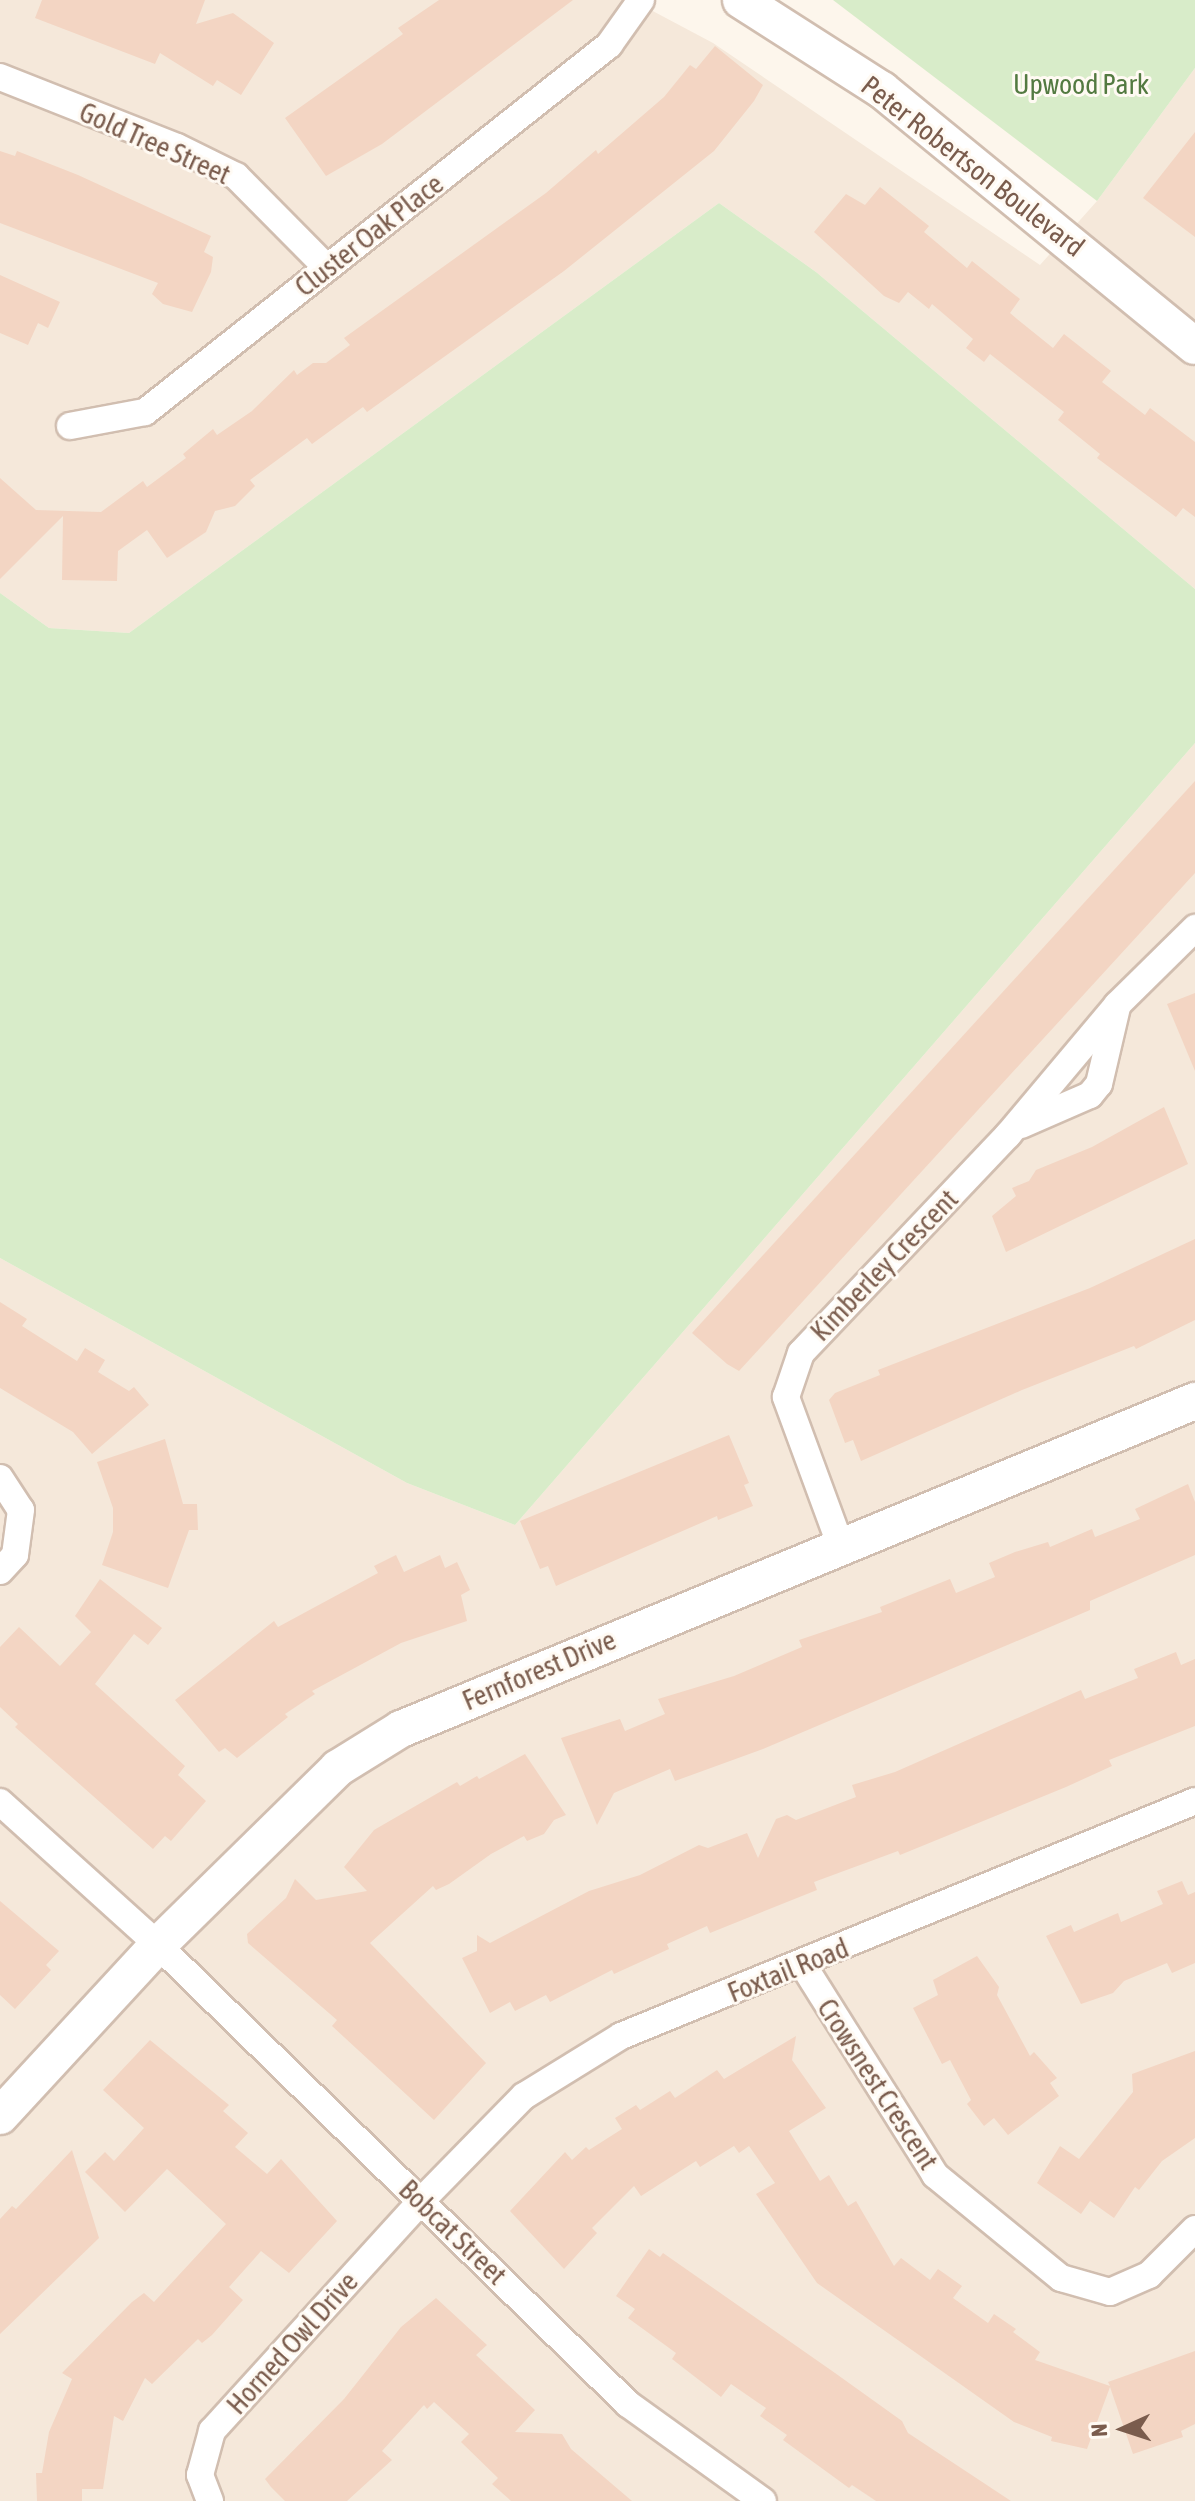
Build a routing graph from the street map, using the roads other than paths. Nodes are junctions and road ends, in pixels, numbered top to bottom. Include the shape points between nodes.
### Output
1 (641, 0) edge
2 (741, 0) edge
3 (0, 77) edge
4 (327, 268) junction
5 (1195, 346) edge
6 (70, 426) dead end
7 (1195, 928) edge
8 (1117, 1005) junction
9 (1008, 1135) junction
10 (1195, 1401) edge
11 (0, 1478) edge
12 (840, 1544) junction
13 (0, 1571) edge
14 (1195, 1801) edge
15 (0, 1802) edge
16 (158, 1945) junction
17 (803, 1965) junction
18 (0, 2116) edge
19 (421, 2201) junction
20 (1195, 2229) edge
21 (210, 2501) edge
22 (763, 2501) edge

1 - 4 street, Cluster Oak Place via 609,45
2 - 5 street, Peter Robertson Boulevard via 882,90
3 - 4 street, Gold Tree Street via 236,176
4 - 6 street, Cluster Oak Place via 145,412
7 - 8 street, Kimberley Crescent
8 - 9 street, Kimberley Crescent
8 - 9 street, Kimberley Crescent via 1099,1084 1090,1095
9 - 12 street, Kimberley Crescent via 801,1353 786,1397
10 - 12 street, Fernforest Drive
11 - 13 street via 21,1510 15,1555
12 - 16 street, Fernforest Drive via 401,1729 338,1768
14 - 17 street, Foxtail Road
15 - 16 street, Bobcat Street
16 - 18 street, Fernforest Drive
16 - 19 street, Bobcat Street
17 - 19 street, Foxtail Road via 621,2036 524,2096
17 - 20 street, Crowsnest Crescent via 935,2175 1061,2278 1110,2292 1149,2275
19 - 21 street, Horned Owl Drive via 212,2431 200,2475
19 - 22 street, Bobcat Street via 628,2404

